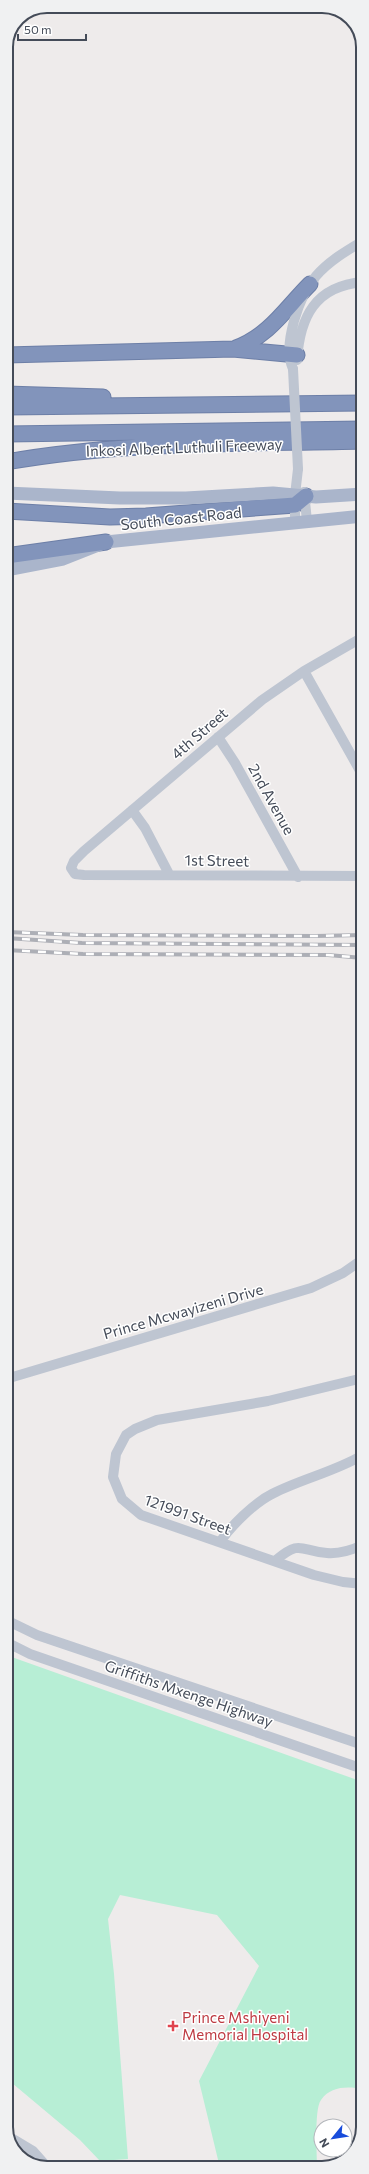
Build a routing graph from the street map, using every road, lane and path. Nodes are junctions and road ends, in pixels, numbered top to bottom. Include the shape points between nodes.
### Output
1 (356, 245) edge
2 (310, 284) junction
3 (356, 284) edge
4 (233, 349) junction
5 (13, 355) edge
6 (293, 360) junction
7 (13, 394) edge
8 (356, 402) edge
9 (155, 404) junction
10 (13, 407) edge
11 (356, 429) edge
12 (13, 434) edge
13 (356, 441) edge
14 (13, 461) edge
15 (13, 493) edge
16 (356, 495) edge
17 (299, 499) junction
18 (13, 511) edge
19 (356, 517) edge
20 (301, 521) junction
21 (106, 542) junction
22 (13, 555) edge
23 (13, 569) edge
24 (356, 641) edge
25 (304, 671) junction
26 (218, 737) junction
27 (356, 764) edge
28 (132, 810) junction
29 (72, 870) joint
30 (169, 874) junction
31 (356, 876) edge
32 (298, 877) junction
33 (356, 1264) edge
34 (13, 1377) edge
35 (356, 1380) edge
36 (356, 1459) edge
37 (220, 1542) junction
38 (356, 1547) edge
39 (276, 1560) junction
40 (356, 1583) edge
41 (13, 1623) edge
42 (13, 1646) edge
43 (356, 1743) edge
44 (356, 1767) edge
45 (17, 2141) edge
46 (41, 2160) edge

1 - 2 street via 328,265
2 - 4 highway via 265,333
2 - 6 street via 295,319
3 - 6 street via 330,291 316,302 303,323
4 - 5 highway
4 - 6 highway
6 - 17 street, bridge
7 - 9 highway via 79,395
8 - 9 highway
9 - 10 highway
11 - 12 highway
13 - 14 highway, Inkosi Albert Luthuli Freeway via 187,445 75,451
15 - 17 main road, South Coast Road via 120,498 273,494
16 - 17 main road, South Coast Road
17 - 18 highway via 167,515 110,517
17 - 20 street
19 - 20 main road, South Coast Road
20 - 21 main road, South Coast Road
21 - 22 highway
21 - 23 main road, South Coast Road via 63,559
24 - 25 street, 4th Street
25 - 26 street, 4th Street via 262,700
25 - 27 street
26 - 28 street, 4th Street
26 - 32 street, 2nd Avenue
28 - 29 street, 4th Street via 76,858
28 - 30 street via 145,828
29 - 30 street, 1st Street via 75,874 84,875
30 - 32 street, 1st Street
31 - 32 street, 1st Street
33 - 34 street, Prince Mcwayizeni Drive via 311,1288
35 - 37 street, 121991 Street via 268,1402 152,1422 126,1435 113,1465 113,1477 122,1499 141,1515
36 - 37 street via 268,1496
37 - 39 street, 121991 Street
38 - 39 street via 331,1553 294,1548
39 - 40 street, 121991 Street via 328,1579
41 - 43 street, Griffiths Mxenge Highway via 37,1635
42 - 44 street, Griffiths Mxenge Highway via 30,1654
45 - 46 street via 33,2151

